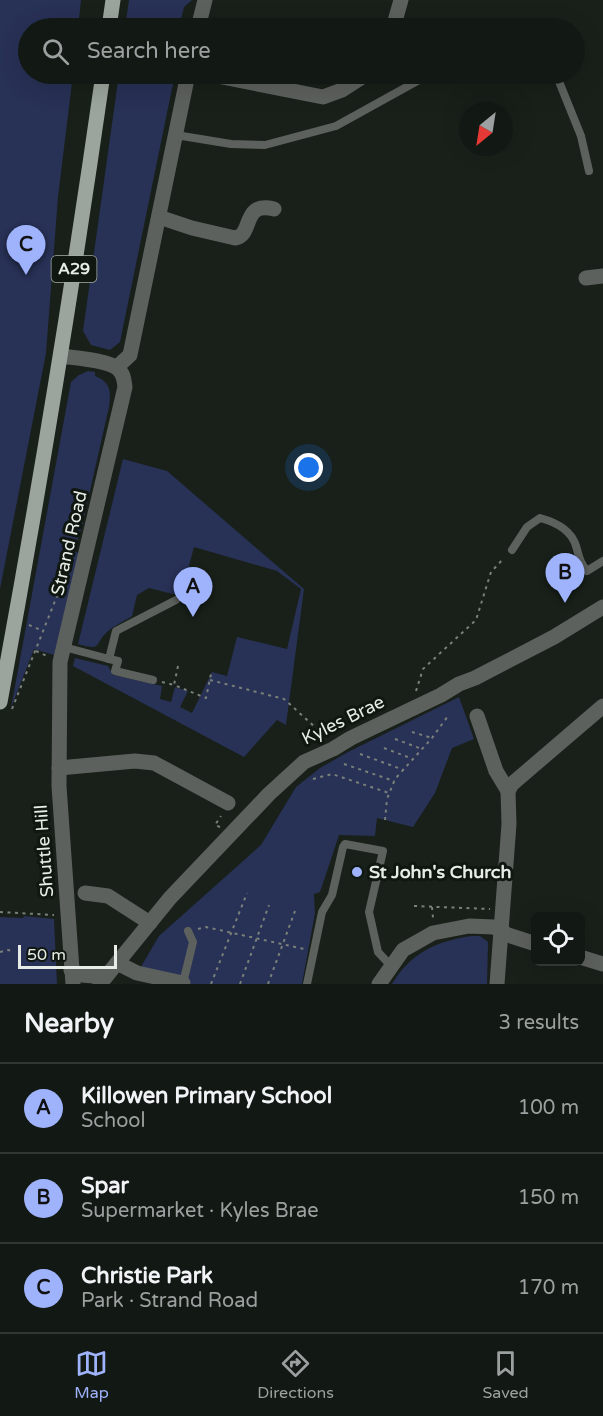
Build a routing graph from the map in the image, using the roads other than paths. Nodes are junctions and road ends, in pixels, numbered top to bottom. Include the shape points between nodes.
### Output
1 (113, 0) edge
2 (205, 0) edge
3 (401, 0) edge
4 (110, 18) edge
5 (200, 18) edge
6 (396, 18) edge
7 (102, 84) edge
8 (186, 84) edge
9 (257, 84) edge
10 (351, 84) edge
11 (412, 84) edge
12 (560, 84) edge
13 (176, 135) junction
14 (589, 171) dead end
15 (274, 209) dead end
16 (159, 217) junction
17 (603, 276) edge
18 (586, 278) dead end
19 (61, 356) junction
20 (117, 367) junction
21 (512, 550) road end
22 (603, 561) edge
23 (176, 600) dead end
24 (603, 607) edge
25 (64, 647) junction
26 (109, 659) junction
27 (153, 680) dead end
28 (603, 706) edge
29 (4, 707) edge
30 (477, 716) dead end
31 (59, 730) joint
32 (59, 768) junction
33 (508, 791) junction
34 (228, 804) dead end
35 (85, 893) dead end
36 (150, 923) junction
37 (188, 931) road end
38 (501, 931) junction
39 (531, 942) edge
40 (585, 959) edge
41 (117, 963) junction
42 (603, 964) edge
43 (391, 966) junction
44 (72, 977) edge
45 (103, 980) edge
46 (186, 983) edge
47 (307, 984) edge
48 (379, 984) edge
49 (497, 984) edge

1 - 4 main road
2 - 5 street
3 - 6 street
7 - 19 main road, Strand Road / A29
8 - 13 street
9 - 10 street via 323,97
11 - 13 lane via 336,126 265,145
12 - 14 lane via 581,136
13 - 16 street
15 - 16 street via 267,207 252,213 243,234 235,238
16 - 20 street via 130,355
17 - 18 street
19 - 20 street
19 - 29 main road, Strand Road / A29
20 - 25 street, Strand Road via 125,387
21 - 22 lane via 527,527 540,518 557,523 567,532 587,572
23 - 26 lane via 116,631
24 - 36 street, Kyles Brae via 475,678 304,762 224,841
25 - 26 lane
25 - 31 street, Strand Road via 60,662
26 - 27 lane via 118,661 115,671
28 - 33 street
30 - 33 street via 496,771
31 - 32 street, Shuttle Hill
32 - 34 street via 154,762
32 - 44 street, Shuttle Hill
33 - 38 street
35 - 36 street via 108,896
36 - 41 street, Kyles Brae
37 - 46 lane via 193,942
38 - 39 street
38 - 43 street via 469,926 433,933 403,950
38 - 49 street
40 - 42 street
41 - 45 street, Kyles Brae
41 - 46 street via 137,973
43 - 47 lane via 378,952 369,912 383,851 345,844 332,895 322,912
43 - 48 street
44 - 45 street, Shuttle Hill

